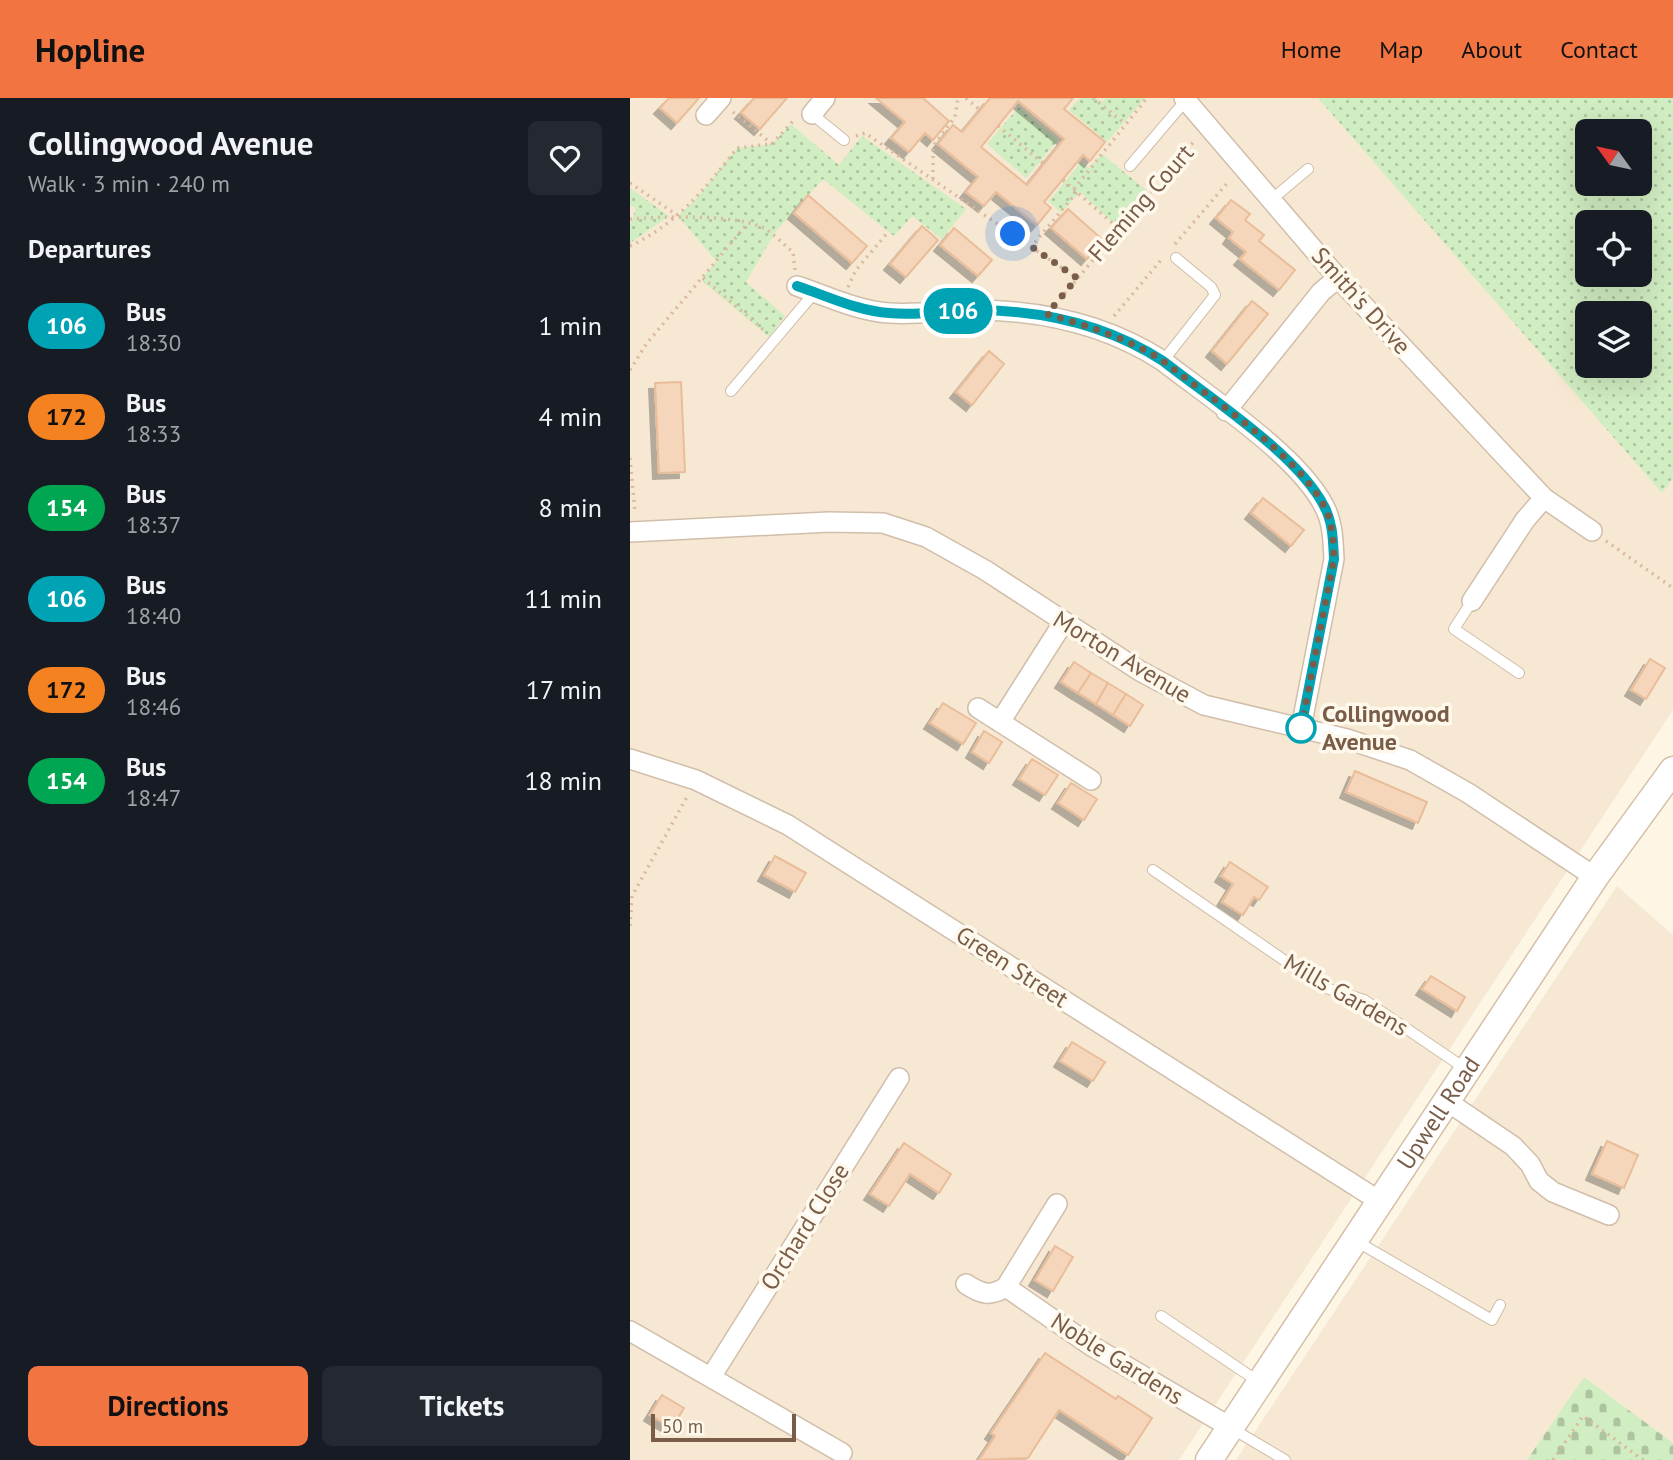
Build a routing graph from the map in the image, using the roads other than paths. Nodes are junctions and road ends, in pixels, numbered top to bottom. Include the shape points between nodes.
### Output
1 (825, 98) edge
2 (720, 99) edge
3 (1185, 99) edge
4 (812, 114) joint
5 (706, 116) dead end
6 (844, 139) road end
7 (1130, 166) dead end
8 (1308, 169) dead end
9 (1271, 200) junction
10 (1176, 257) dead end
11 (1338, 278) junction
12 (806, 289) joint
13 (1163, 361) junction
14 (731, 391) dead end
15 (1226, 411) junction
16 (1544, 498) junction
17 (1592, 531) road end
18 (634, 532) edge
19 (1472, 601) joint
20 (1063, 623) junction
21 (1519, 673) dead end
22 (978, 708) dead end
23 (1000, 722) junction
24 (1301, 728) junction
25 (630, 760) edge
26 (1673, 770) edge
27 (1091, 780) dead end
28 (1153, 870) dead end
29 (1595, 877) junction
30 (1469, 1071) junction
31 (899, 1077) dead end
32 (1448, 1102) junction
33 (1381, 1202) junction
34 (1056, 1204) dead end
35 (1609, 1215) dead end
36 (1356, 1241) junction
37 (966, 1284) dead end
38 (1006, 1287) junction
39 (1500, 1305) dead end
40 (1161, 1316) dead end
41 (630, 1331) edge
42 (711, 1377) junction
43 (1260, 1382) junction
44 (1230, 1427) junction
45 (842, 1453) dead end
46 (1209, 1460) edge
47 (1285, 1460) edge

1 - 4 street
2 - 5 street
3 - 7 lane
3 - 9 street, Smith's Drive
4 - 6 lane
8 - 9 lane
9 - 11 street, Smith's Drive
10 - 13 lane via 1215,295
11 - 15 street via 1321,292
11 - 16 street, Smith's Drive
12 - 13 street via 889,313 980,310 1047,314 1101,331
12 - 14 lane via 775,340
13 - 15 street
15 - 24 street via 1297,467 1324,506 1333,534 1332,571
16 - 17 street, Smith's Drive
16 - 19 street
18 - 20 street, Morton Avenue via 883,523 926,537
19 - 21 lane via 1454,629
20 - 23 street
20 - 24 street, Morton Avenue via 1203,705
22 - 23 street
23 - 27 street
24 - 29 street, Morton Avenue via 1410,760
25 - 33 street, Green Street via 696,780 788,825
26 - 29 main road, Upwell Road
28 - 30 lane, Mills Gardens via 1323,987 1364,1000
29 - 30 main road, Upwell Road
30 - 32 main road, Upwell Road
31 - 42 street, Orchard Close
32 - 33 main road, Upwell Road
32 - 35 street via 1513,1146 1553,1192
33 - 36 main road, Upwell Road
34 - 38 street
36 - 39 lane via 1492,1320
36 - 43 main road, Upwell Road
37 - 38 street via 981,1294 995,1294
38 - 44 street, Noble Gardens via 1090,1345
40 - 43 lane
41 - 42 street
42 - 45 street
43 - 44 main road, Upwell Road
44 - 46 main road, Upwell Road
44 - 47 lane

